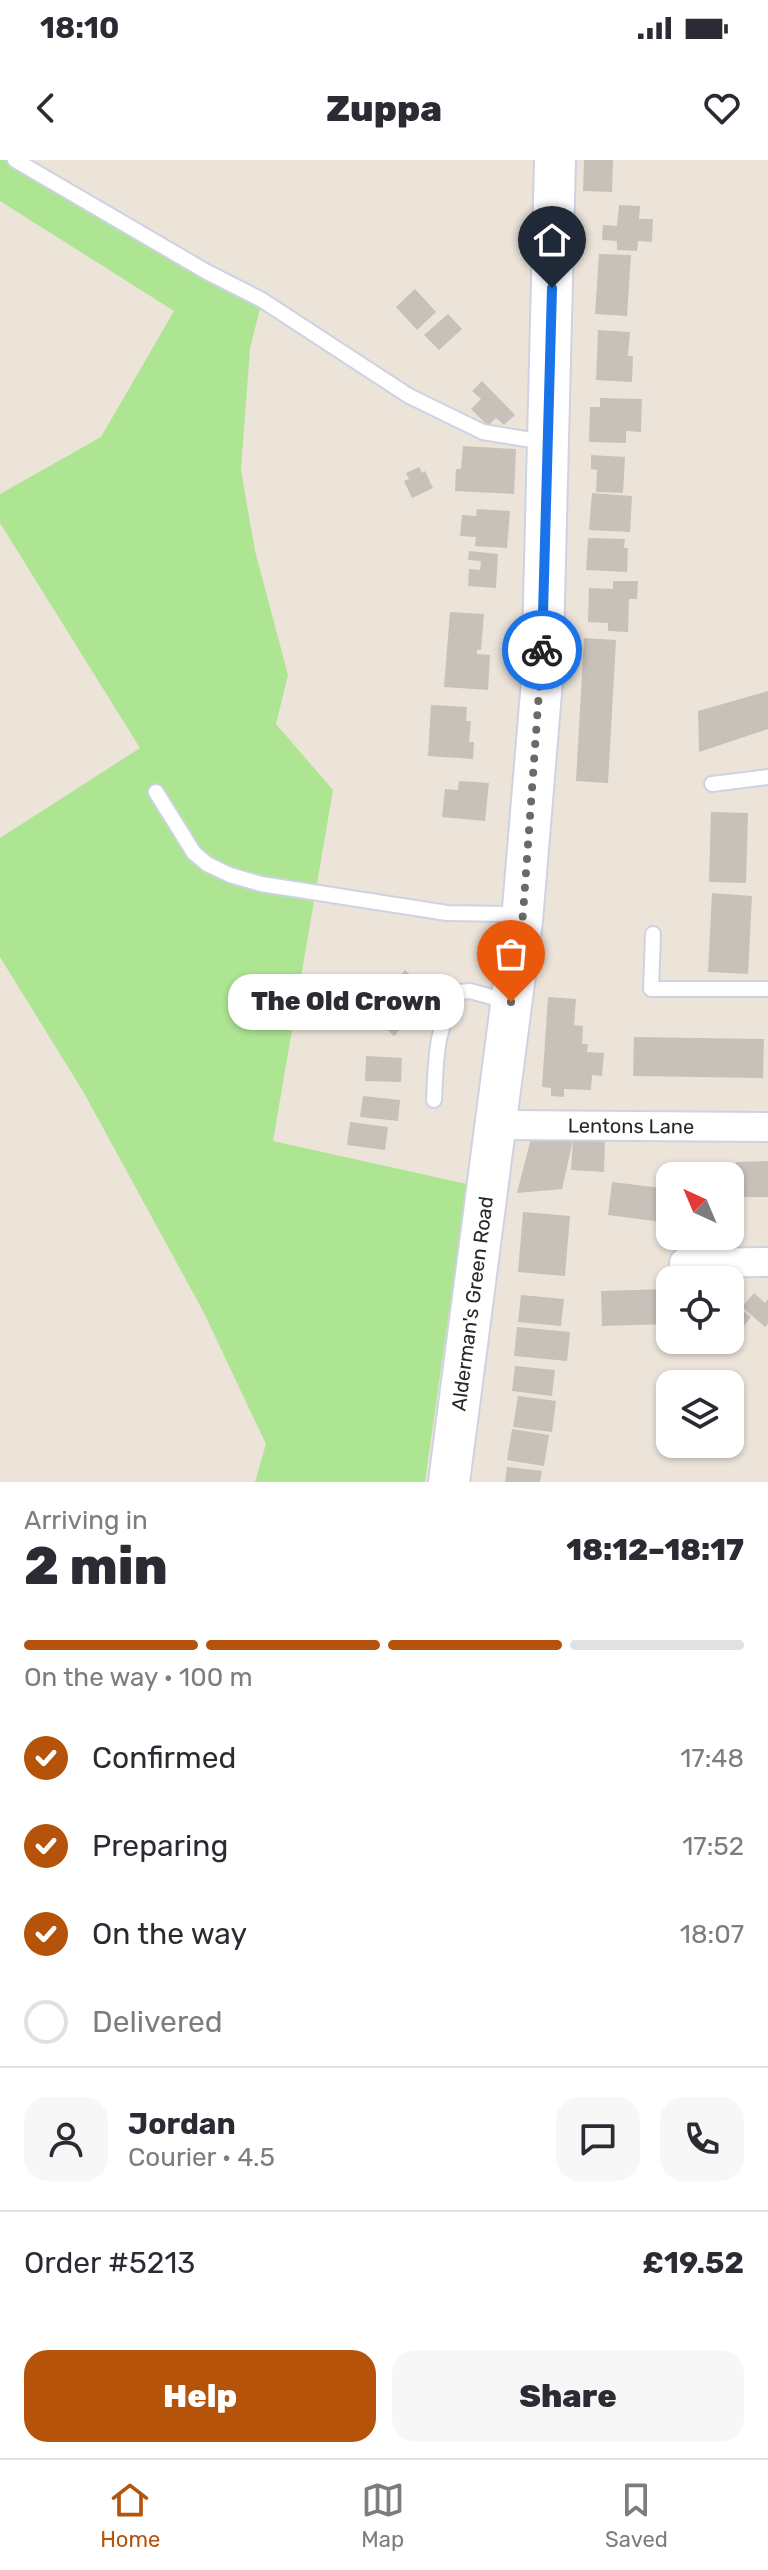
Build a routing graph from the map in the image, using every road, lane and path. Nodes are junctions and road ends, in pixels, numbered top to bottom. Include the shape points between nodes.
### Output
1 (15, 160) edge
2 (555, 160) edge
3 (547, 442) junction
4 (768, 777) edge
5 (712, 784) dead end
6 (156, 792) dead end
7 (522, 917) junction
8 (653, 934) dead end
9 (768, 989) edge
10 (511, 1002) junction
11 (434, 1100) dead end
12 (493, 1125) junction
13 (768, 1127) edge
14 (768, 1262) edge
15 (684, 1263) dead end
16 (449, 1482) edge

1 - 3 lane via 262,300 409,396 483,432
2 - 3 main road, Alderman's Green Road
3 - 7 main road, Alderman's Green Road via 542,681
4 - 5 lane
6 - 7 lane via 194,853 230,875 447,913
7 - 10 main road, Alderman's Green Road
8 - 9 lane via 651,989
10 - 11 lane via 459,992 442,1023
10 - 12 main road, Alderman's Green Road
12 - 13 street, Lentons Lane
12 - 16 main road, Alderman's Green Road
14 - 15 street

